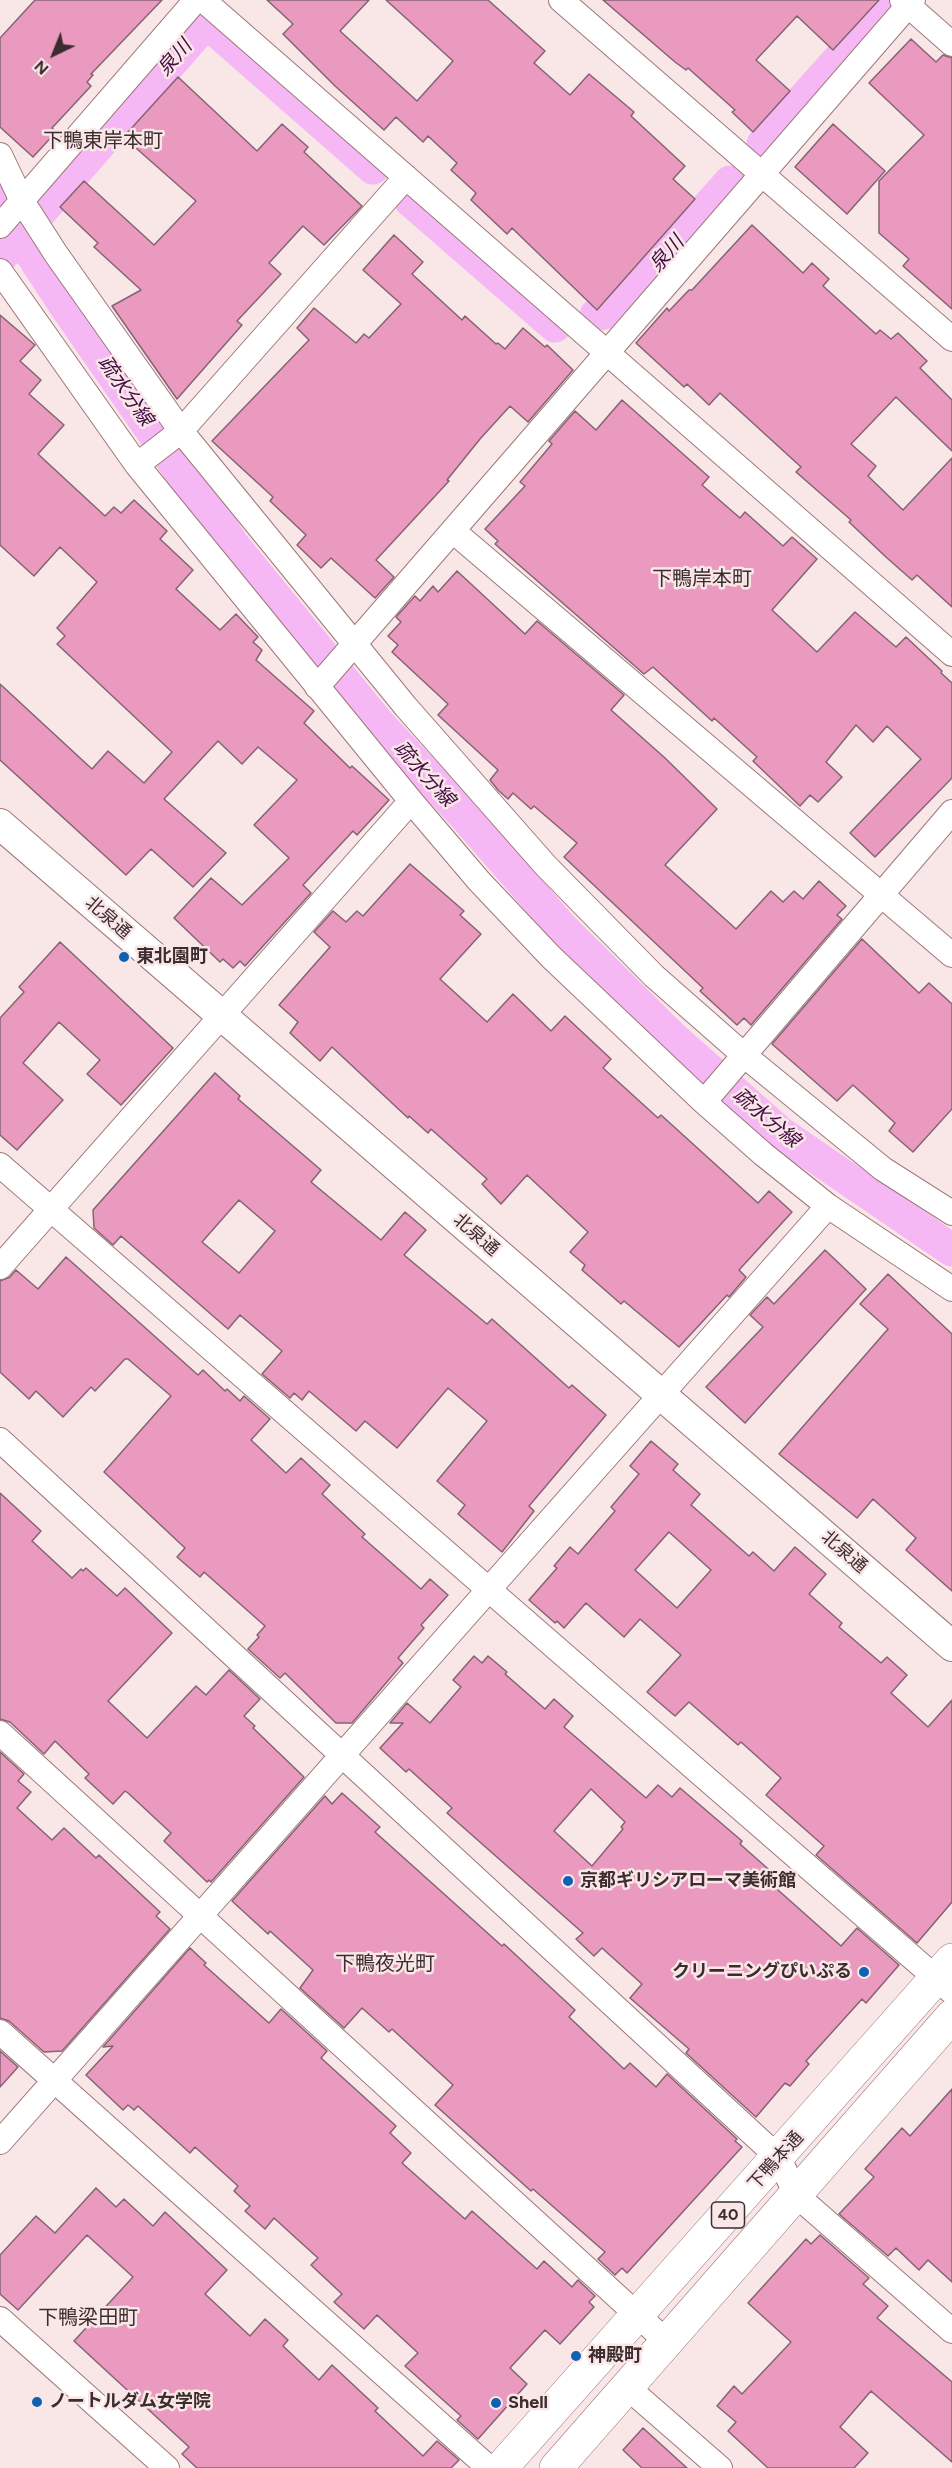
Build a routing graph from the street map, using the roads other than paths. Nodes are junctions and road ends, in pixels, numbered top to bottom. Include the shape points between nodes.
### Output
1 (196, 0) edge
2 (203, 0) edge
3 (561, 0) edge
4 (907, 2) edge
5 (952, 44) edge
6 (0, 155) edge
7 (761, 175) junction
8 (406, 177) junction
9 (22, 201) junction
10 (0, 226) edge
11 (0, 271) edge
12 (952, 339) edge
13 (608, 353) junction
14 (181, 431) junction
15 (137, 465) junction
16 (453, 531) junction
17 (356, 645) junction
18 (952, 654) edge
19 (317, 687) junction
20 (411, 801) junction
21 (952, 812) edge
22 (0, 824) edge
23 (882, 895) junction
24 (952, 955) edge
25 (222, 1016) junction
26 (745, 1056) junction
27 (704, 1102) junction
28 (0, 1165) edge
29 (828, 1206) junction
30 (51, 1209) junction
31 (952, 1213) edge
32 (0, 1267) edge
33 (952, 1288) edge
34 (662, 1395) junction
35 (0, 1440) edge
36 (489, 1590) junction
37 (952, 1646) edge
38 (0, 1733) edge
39 (343, 1756) junction
40 (201, 1917) junction
41 (947, 1977) edge
42 (952, 2016) edge
43 (0, 2032) edge
44 (55, 2081) junction
45 (0, 2142) edge
46 (778, 2158) junction
47 (796, 2195) junction
48 (638, 2316) junction
49 (0, 2319) edge
50 (952, 2331) edge
51 (667, 2342) junction
52 (627, 2387) junction
53 (167, 2468) edge
54 (489, 2468) edge
55 (501, 2468) edge
56 (556, 2468) edge
57 (720, 2468) edge

1 - 9 street
2 - 8 street
3 - 7 street
4 - 5 street
4 - 7 street
6 - 9 street
7 - 12 street
7 - 13 street
8 - 13 street
8 - 14 street
9 - 10 street
9 - 14 street
11 - 15 street
13 - 16 street
13 - 18 street
14 - 15 street
14 - 17 street
15 - 19 street
16 - 17 street
16 - 23 street
17 - 19 street
17 - 26 street via 546,866 654,976
19 - 20 street
20 - 25 street
20 - 27 street via 551,957
21 - 23 street
22 - 25 street, 北泉通
23 - 24 street
23 - 26 street
25 - 30 street
25 - 34 street, 北泉通
26 - 27 street
26 - 31 street via 883,1168
27 - 29 street
28 - 30 street
29 - 33 street
29 - 34 street
30 - 32 street
30 - 36 street
34 - 36 street
34 - 37 street, 北泉通
35 - 39 street
36 - 39 street
36 - 41 street
38 - 40 street
39 - 40 street
39 - 46 street
40 - 44 street
40 - 48 street
41 - 46 main road, 下鴨本通 / 40
42 - 47 main road, 下鴨本通 / 40
43 - 44 street
44 - 45 street
44 - 54 street
46 - 47 street
46 - 48 main road, 下鴨本通 / 40
47 - 50 street
47 - 51 main road, 下鴨本通 / 40
48 - 51 street
48 - 55 main road, 下鴨本通 / 40
49 - 53 street
51 - 52 main road, 下鴨本通 / 40
52 - 56 main road, 下鴨本通 / 40
52 - 57 street

